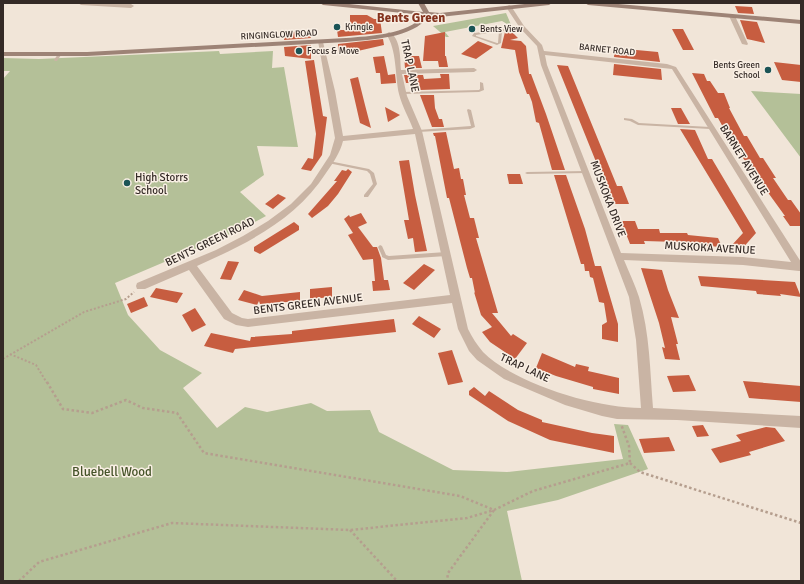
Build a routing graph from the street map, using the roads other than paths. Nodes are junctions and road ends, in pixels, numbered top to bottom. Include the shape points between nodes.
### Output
1 (81, 3) edge
2 (323, 3) edge
3 (421, 3) edge
4 (547, 3) edge
5 (588, 3) edge
6 (131, 6) dead end
7 (646, 6) edge
8 (509, 7) junction
9 (426, 15) junction
10 (732, 16) junction
11 (801, 22) edge
12 (522, 27) junction
13 (501, 30) junction
14 (389, 34) junction
15 (320, 42) junction
16 (745, 44) dead end
17 (542, 53) junction
18 (3, 54) edge
19 (671, 66) joint
20 (474, 70) dead end
21 (398, 72) junction
22 (481, 83) dead end
23 (403, 93) junction
24 (470, 110) dead end
25 (625, 120) dead end
26 (710, 128) junction
27 (418, 131) junction
28 (339, 139) junction
29 (329, 162) junction
30 (586, 172) junction
31 (527, 174) dead end
32 (366, 196) dead end
33 (380, 247) dead end
34 (446, 254) junction
35 (618, 256) junction
36 (190, 264) junction
37 (800, 267) edge
38 (141, 286) road end
39 (456, 298) junction
40 (647, 412) junction
41 (801, 422) edge

1 - 6 street
2 - 9 street
3 - 9 street
4 - 8 street
5 - 7 street
7 - 10 street
8 - 9 street via 456,15
8 - 12 street, MUSKOKA DRIVE
9 - 14 street, RINGINGLOW ROAD via 415,26
10 - 11 street
10 - 16 street
12 - 13 lane
12 - 17 street, MUSKOKA DRIVE via 535,39
13 - 13 lane via 475,34 474,36 497,44
14 - 15 street, RINGINGLOW ROAD
14 - 21 street, TRAP LANE via 395,44
15 - 18 street, RINGINGLOW ROAD via 58,58
15 - 28 street
17 - 19 street, BARNET ROAD
17 - 30 street, MUSKOKA DRIVE via 544,65
19 - 26 street, BARNET AVENUE
20 - 21 street
21 - 23 street, TRAP LANE
22 - 23 lane via 482,90 479,91
23 - 27 street, TRAP LANE
24 - 27 lane via 470,128
25 - 26 lane via 638,124
26 - 37 street, BARNET AVENUE
27 - 28 street
27 - 34 street, TRAP LANE
28 - 29 street, BENTS GREEN ROAD
29 - 32 lane via 372,173 375,184
29 - 36 street, BENTS GREEN ROAD via 323,175 310,191 289,211 262,229
30 - 31 lane
30 - 35 street, MUSKOKA DRIVE
33 - 34 lane via 384,256 388,258
34 - 39 street, TRAP LANE
35 - 37 street, MUSKOKA AVENUE via 743,261
35 - 40 street, MUSKOKA DRIVE via 634,297 640,323
36 - 38 street, BENTS GREEN ROAD
36 - 39 street, BENTS GREEN AVENUE via 228,316 240,322
39 - 40 street, TRAP LANE via 463,329 470,343 479,356 492,367 574,403 617,413
40 - 41 street, TRAP LANE

